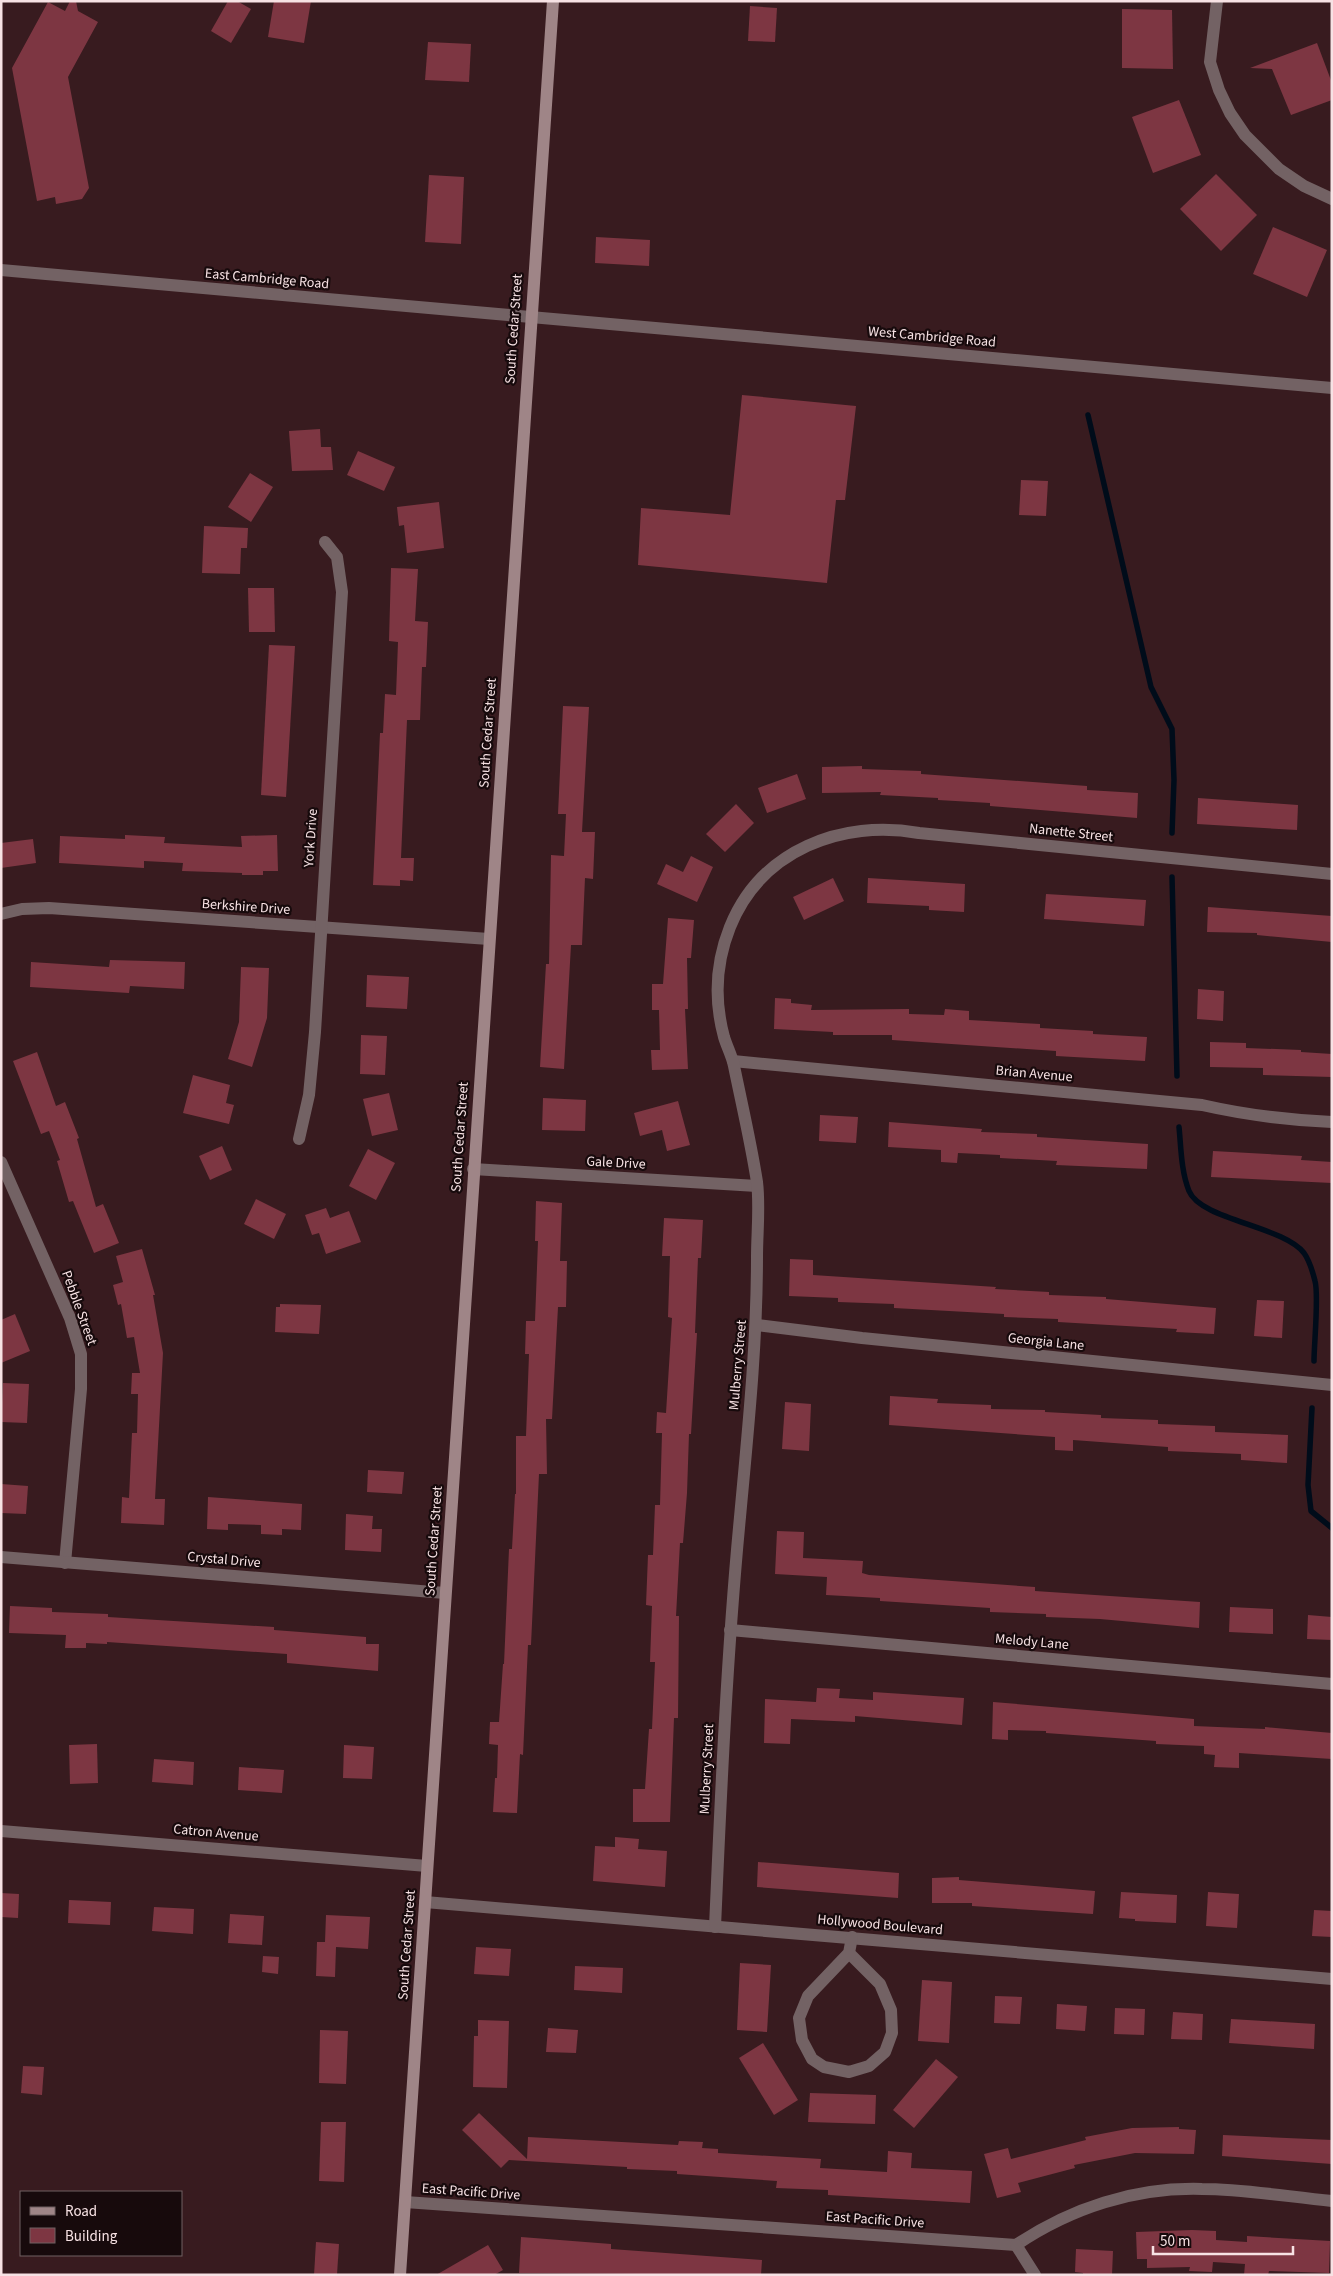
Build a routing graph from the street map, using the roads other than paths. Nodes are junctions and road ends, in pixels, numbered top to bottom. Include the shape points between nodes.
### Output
1 (553, 1) edge
2 (1217, 1) edge
3 (1332, 199) edge
4 (1, 270) edge
5 (530, 317) junction
6 (1332, 388) edge
7 (326, 542) dead end
8 (809, 845) joint
9 (1332, 874) edge
10 (1, 914) edge
11 (320, 926) junction
12 (489, 939) junction
13 (733, 1061) junction
14 (1332, 1122) edge
15 (299, 1139) dead end
16 (1, 1162) edge
17 (473, 1169) junction
18 (757, 1186) junction
19 (758, 1325) junction
20 (1332, 1386) edge
21 (1, 1557) edge
22 (65, 1563) junction
23 (445, 1593) junction
24 (730, 1630) junction
25 (1332, 1684) edge
26 (1, 1831) edge
27 (427, 1866) junction
28 (425, 1902) junction
29 (715, 1927) junction
30 (852, 1937) junction
31 (849, 1953) junction
32 (1332, 1979) edge
33 (1332, 2201) edge
34 (405, 2202) junction
35 (1016, 2245) junction
36 (400, 2275) edge
37 (1035, 2275) edge

1 - 5 main road, South Cedar Street
2 - 3 street via 1210,62 1218,90 1230,113 1245,134 1279,169
4 - 5 street, East Cambridge Road
5 - 6 street, West Cambridge Road
5 - 12 main road, South Cedar Street
7 - 11 street, York Drive via 337,557 342,592
8 - 9 street, Nanette Street via 841,833 894,829
8 - 13 street, Mulberry Street via 789,856 765,876 745,900 722,951 718,1010
10 - 11 street, Berkshire Drive via 49,908
11 - 12 street, Berkshire Drive
11 - 15 street, York Drive via 309,1095
12 - 17 main road, South Cedar Street
13 - 14 street, Brian Avenue via 1202,1105 1259,1117
13 - 18 street, Mulberry Street
16 - 22 street, Pebble Street via 70,1318 81,1354 81,1389
17 - 18 street, Gale Drive
17 - 23 main road, South Cedar Street
18 - 19 street, Mulberry Street
19 - 20 street, Georgia Lane
19 - 24 street, Mulberry Street
21 - 22 street, Crystal Drive
22 - 23 street, Crystal Drive
23 - 27 main road, South Cedar Street
24 - 25 street, Melody Lane
24 - 29 street, Mulberry Street
26 - 27 street, Catron Avenue
27 - 28 main road, South Cedar Street
28 - 29 street, Hollywood Boulevard
28 - 34 main road, South Cedar Street
29 - 30 street, Hollywood Boulevard
30 - 31 street
30 - 32 street, Hollywood Boulevard
31 - 31 street via 880,1984 891,2010 892,2033 884,2052 870,2066 849,2072 824,2067 812,2059 802,2040 799,2018 808,1996
33 - 35 street via 1203,2189 1160,2190 1087,2208 1058,2220
34 - 35 street, East Pacific Drive
34 - 36 main road, South Cedar Street
35 - 37 street

